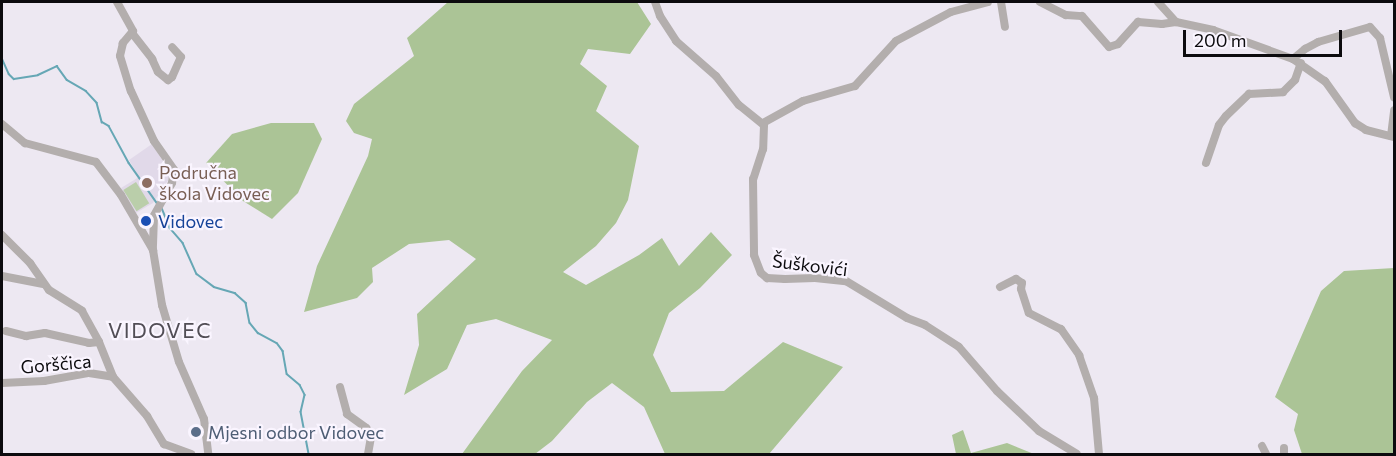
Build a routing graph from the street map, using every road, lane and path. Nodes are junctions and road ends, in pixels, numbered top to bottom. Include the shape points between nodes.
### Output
1 (117, 2) edge
2 (655, 2) edge
3 (988, 2) edge
4 (1001, 2) edge
5 (1040, 2) edge
6 (1158, 2) edge
7 (1176, 22) junction
8 (1005, 27) dead end
9 (132, 33) junction
10 (172, 47) dead end
11 (1297, 61) junction
12 (1395, 97) edge
13 (1395, 110) edge
14 (763, 123) junction
15 (2, 124) edge
16 (1393, 137) edge
17 (1206, 163) dead end
18 (2, 235) edge
19 (153, 250) junction
20 (2, 276) edge
21 (43, 284) junction
22 (1000, 287) dead end
23 (6, 331) dead end
24 (99, 342) junction
25 (112, 377) junction
26 (2, 383) edge
27 (340, 387) dead end
28 (1262, 446) dead end
29 (171, 451) edge
30 (191, 454) edge
31 (208, 454) edge
32 (368, 454) edge
33 (1077, 454) edge
34 (1100, 454) edge
35 (1266, 454) edge

1 - 9 street via 132,26
2 - 14 street via 665,27 676,41 716,76 739,105
3 - 14 street via 951,12 896,41 855,86 803,101
4 - 8 street
5 - 7 street via 1065,15 1082,16 1113,48 1138,22
6 - 7 street
7 - 11 street via 1213,30
9 - 10 street via 158,72 168,80 181,57
9 - 19 street via 120,56 154,141 174,170 172,183 154,216
11 - 12 street via 1305,49 1318,42 1370,27 1380,38
11 - 16 street via 1324,81 1355,123
11 - 17 street via 1295,80 1283,92 1249,94 1226,116
13 - 16 street
14 - 33 street, Šuškovići via 763,150 753,179 754,255 761,273 776,279 846,281 925,325 959,347 1039,431
15 - 19 street via 25,143 96,162 121,195
18 - 21 street via 30,263
19 - 31 street via 162,305 179,363 204,419
20 - 21 street
21 - 24 street via 82,311
22 - 34 street via 1016,279 1022,283 1029,313 1061,329 1079,356 1094,398
23 - 24 street
24 - 25 street
25 - 26 street, Gorščica via 89,373
25 - 29 street via 147,416
27 - 32 street via 347,414 369,432
28 - 35 street
29 - 30 street

